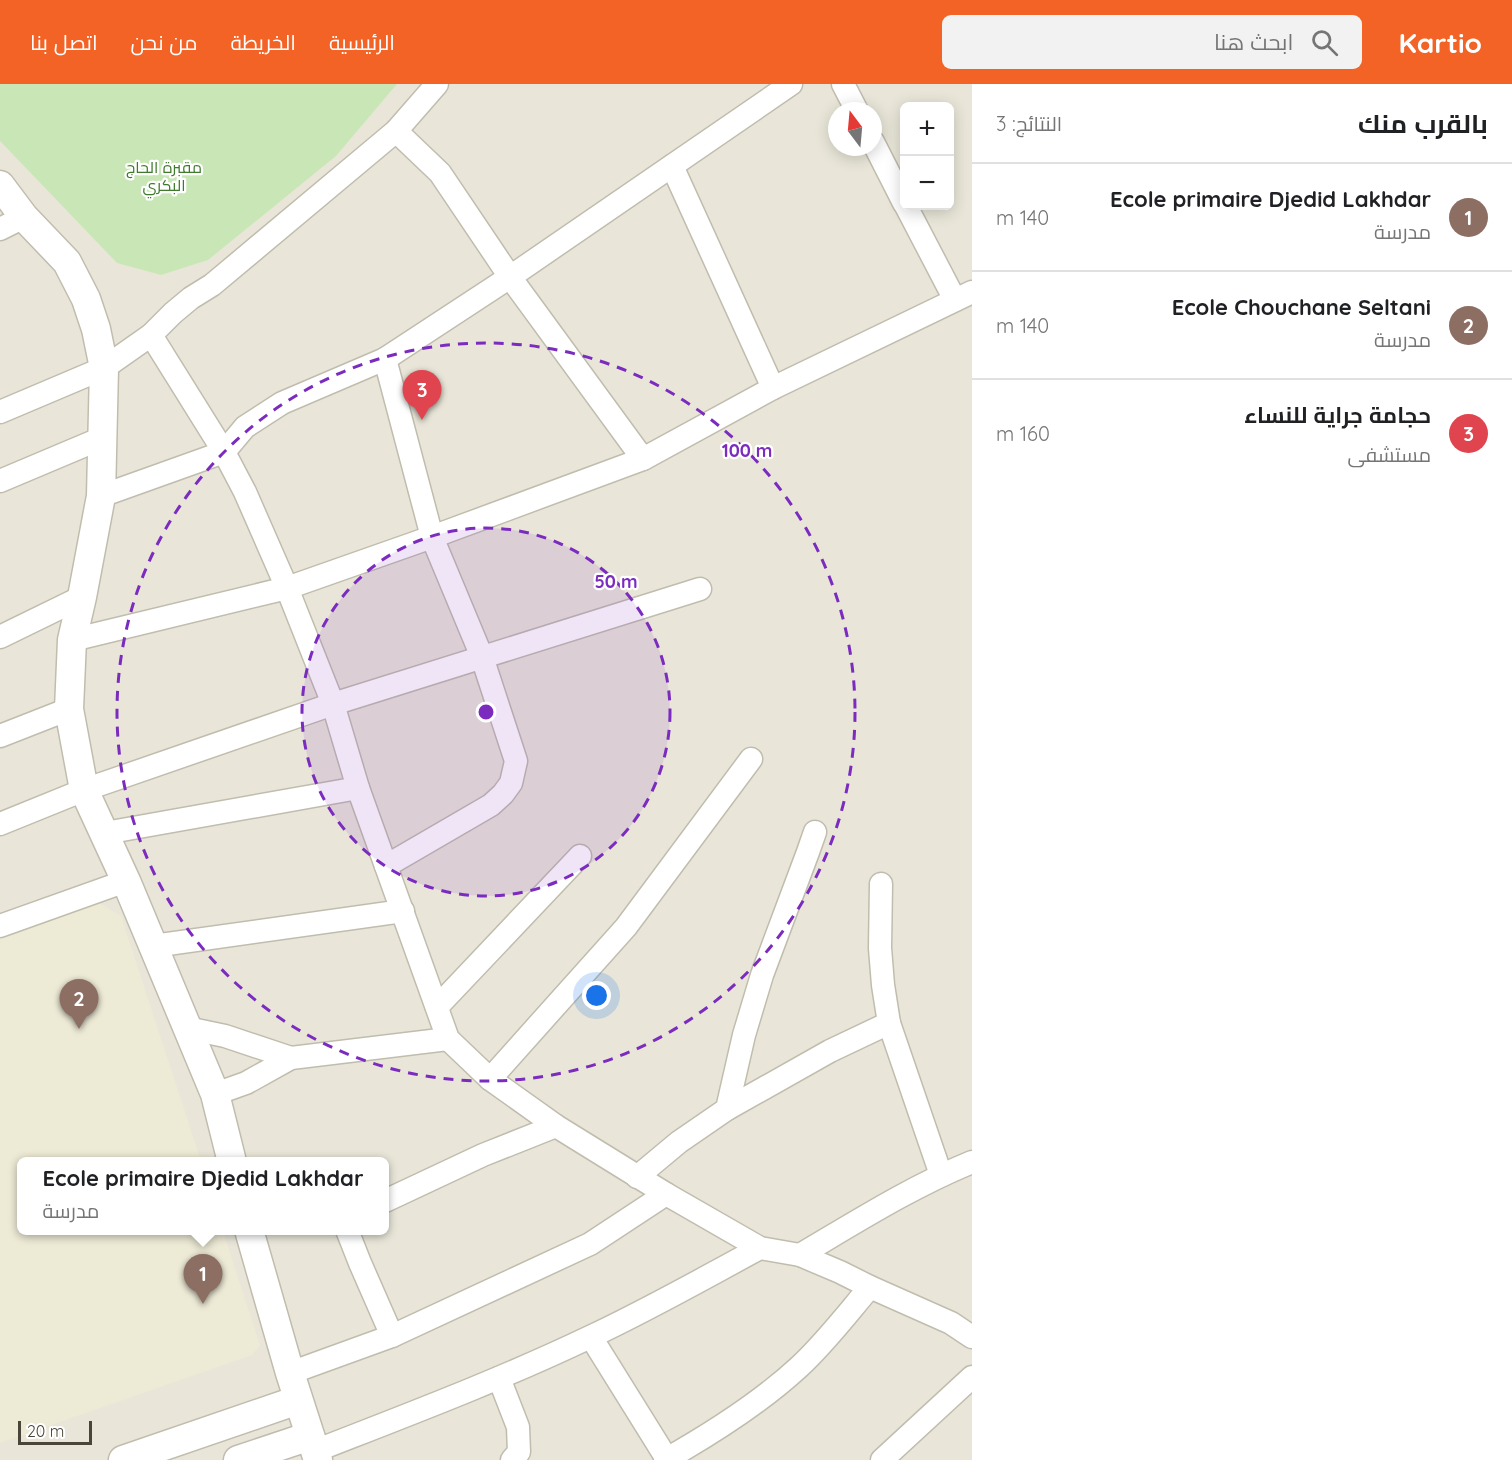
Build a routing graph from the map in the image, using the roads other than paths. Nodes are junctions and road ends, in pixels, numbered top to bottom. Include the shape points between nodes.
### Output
1 (437, 84) edge
2 (791, 84) edge
3 (843, 84) edge
4 (852, 102) edge
5 (396, 131) junction
6 (880, 156) edge
7 (672, 166) junction
8 (0, 185) edge
9 (900, 194) edge
10 (909, 210) edge
11 (12, 223) edge
12 (510, 277) junction
13 (963, 296) edge
14 (151, 335) junction
15 (385, 359) junction
16 (104, 368) junction
17 (773, 388) junction
18 (0, 412) edge
19 (102, 438) junction
20 (224, 452) junction
21 (643, 459) junction
22 (0, 481) edge
23 (101, 496) junction
24 (432, 537) junction
25 (287, 588) junction
26 (700, 589) dead end
27 (82, 597) junction
28 (0, 637) edge
29 (72, 640) junction
30 (482, 657) junction
31 (333, 704) junction
32 (69, 709) junction
33 (0, 736) edge
34 (751, 759) dead end
35 (358, 788) junction
36 (84, 790) junction
37 (0, 824) edge
38 (815, 832) dead end
39 (105, 833) junction
40 (580, 856) dead end
41 (386, 866) junction
42 (126, 880) junction
43 (881, 884) dead end
44 (403, 911) junction
45 (0, 926) edge
46 (153, 946) junction
47 (437, 1006) junction
48 (890, 1023) junction
49 (187, 1028) junction
50 (448, 1040) junction
51 (291, 1058) junction
52 (490, 1079) junction
53 (215, 1094) junction
54 (727, 1109) junction
55 (556, 1126) junction
56 (231, 1157) edge
57 (972, 1162) edge
58 (941, 1175) junction
59 (637, 1177) junction
60 (666, 1194) junction
61 (389, 1199) edge
62 (250, 1235) edge
63 (349, 1235) edge
64 (760, 1248) junction
65 (800, 1255) junction
66 (870, 1287) junction
67 (972, 1314) edge
68 (951, 1323) junction
69 (392, 1336) junction
70 (591, 1337) junction
71 (972, 1337) edge
72 (290, 1373) junction
73 (972, 1377) edge
74 (499, 1378) junction
75 (298, 1400) junction
76 (314, 1449) edge
77 (123, 1460) edge
78 (238, 1460) edge
79 (512, 1460) edge
80 (666, 1460) edge
81 (882, 1460) edge

1 - 5 street
2 - 7 street
3 - 4 street
5 - 12 street via 440,172
5 - 14 street
6 - 9 street
7 - 12 street
7 - 17 street
8 - 11 street
10 - 13 street
11 - 16 street via 67,262 86,299
12 - 15 street
12 - 21 street
13 - 17 street
14 - 16 street
14 - 20 street
15 - 20 street via 282,403 246,427
15 - 24 street
16 - 18 street
16 - 19 street
17 - 21 street
19 - 22 street
19 - 23 street
20 - 23 street
20 - 25 street
21 - 24 street
23 - 27 street
24 - 25 street
24 - 30 street
25 - 29 street
25 - 31 street
26 - 30 street
27 - 28 street
27 - 29 street
29 - 32 street
30 - 31 street
30 - 41 street via 516,761 511,783 491,805
31 - 35 street
31 - 36 street
32 - 33 street
32 - 36 street
34 - 52 street via 626,927
35 - 39 street
35 - 41 street
36 - 37 street
36 - 39 street
38 - 54 street via 762,975
39 - 42 street
40 - 47 street
41 - 44 street
42 - 45 street
42 - 46 street
43 - 48 street via 880,948
44 - 46 street
44 - 47 street
46 - 49 street
47 - 50 street
48 - 54 street via 830,1051
48 - 58 street
49 - 51 street
49 - 53 street
50 - 51 street
50 - 52 street
51 - 53 street via 246,1083
52 - 55 street
53 - 56 street
54 - 59 street
55 - 59 street
55 - 61 street
57 - 58 street
58 - 65 street
59 - 60 street
60 - 64 street
60 - 69 street via 590,1244
62 - 72 street
63 - 69 street
64 - 65 street
64 - 70 street
65 - 66 street
66 - 68 street
66 - 80 street via 814,1351 766,1394
67 - 68 street
68 - 71 street
69 - 72 street
70 - 74 street
70 - 80 street
72 - 75 street
73 - 81 street
74 - 76 street
74 - 79 street via 518,1427 519,1452
75 - 76 street
75 - 77 street
76 - 78 street

